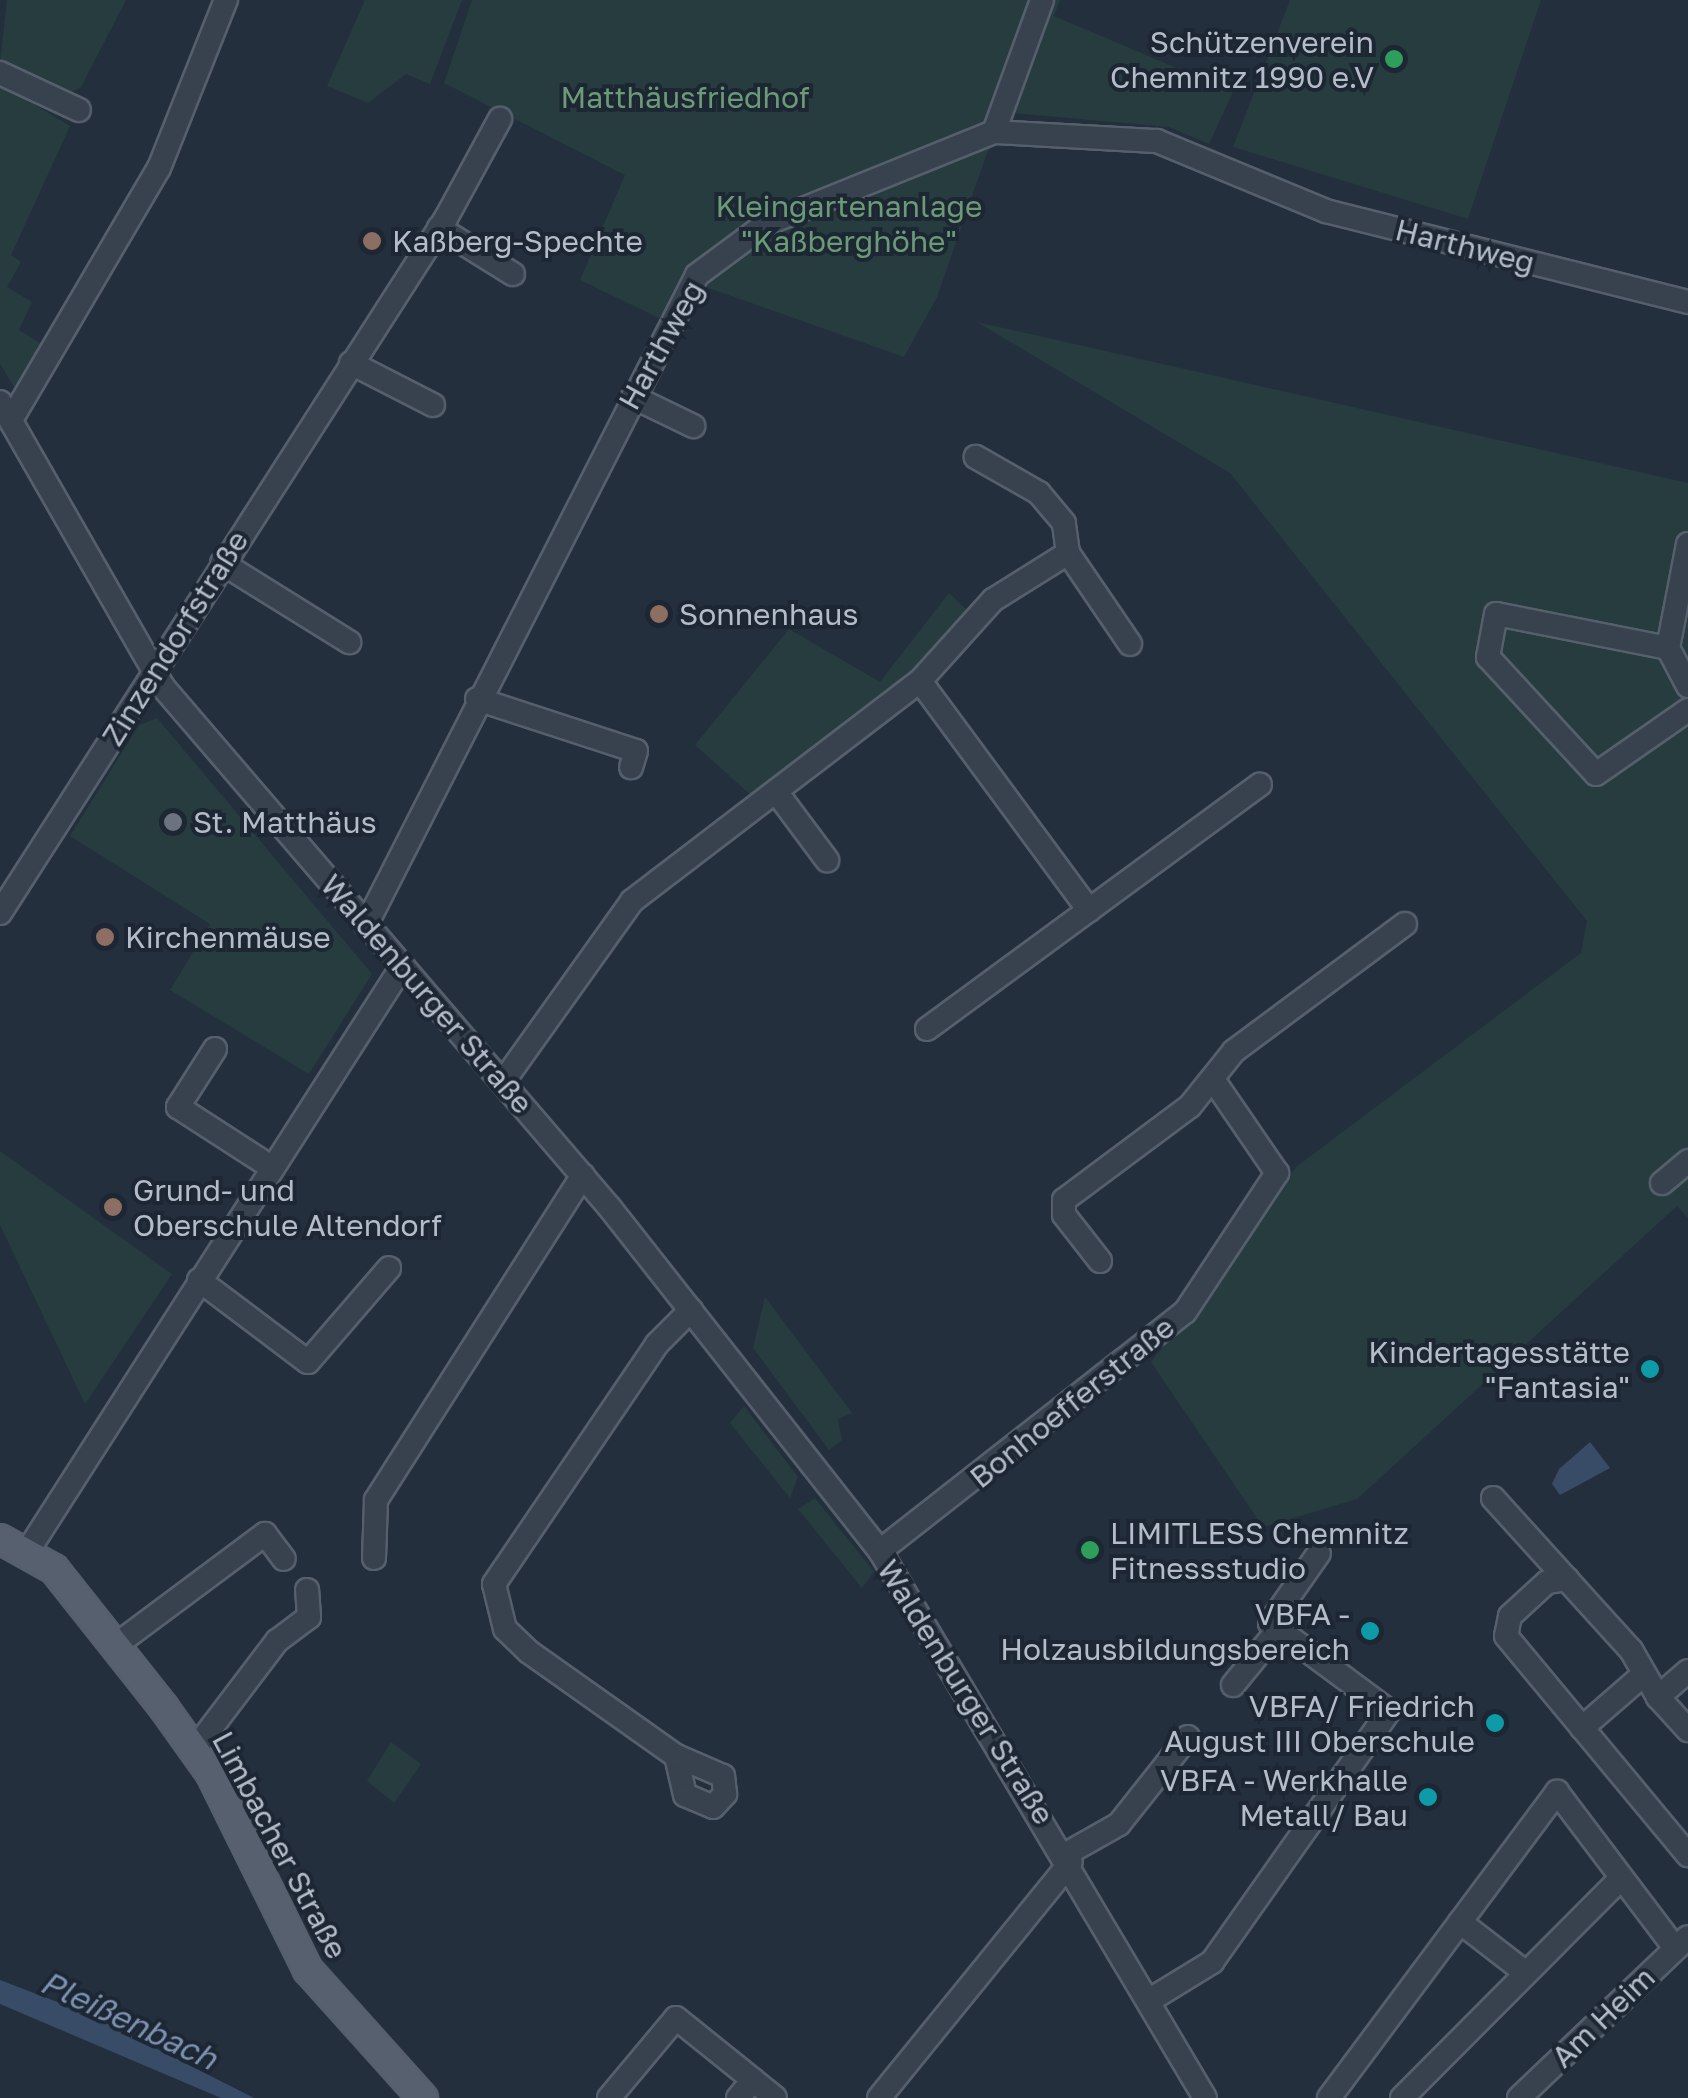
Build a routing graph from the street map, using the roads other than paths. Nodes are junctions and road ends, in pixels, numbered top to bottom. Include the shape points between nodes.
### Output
1 (226, 0) edge
2 (1042, 0) edge
3 (0, 73) edge
4 (79, 110) dead end
5 (500, 119) dead end
6 (994, 132) junction
7 (439, 228) junction
8 (513, 274) dead end
9 (1688, 302) edge
10 (350, 363) junction
11 (633, 397) junction
12 (433, 405) dead end
13 (6, 411) edge
14 (693, 426) dead end
15 (976, 458) dead end
16 (1688, 544) edge
17 (1068, 553) junction
18 (222, 562) junction
19 (349, 642) dead end
20 (1130, 644) dead end
21 (1668, 648) junction
22 (153, 672) junction
23 (920, 681) junction
24 (1688, 686) edge
25 (477, 699) junction
26 (1688, 710) edge
27 (631, 767) dead end
28 (1260, 784) dead end
29 (777, 793) junction
30 (828, 860) dead end
31 (1089, 910) junction
32 (0, 913) edge
33 (366, 924) junction
34 (1405, 924) dead end
35 (402, 965) junction
36 (927, 1029) dead end
37 (216, 1049) dead end
38 (1214, 1081) junction
39 (503, 1082) junction
40 (261, 1161) junction
41 (1688, 1161) edge
42 (582, 1175) junction
43 (1662, 1183) dead end
44 (1100, 1262) dead end
45 (389, 1268) dead end
46 (198, 1280) junction
47 (691, 1310) junction
48 (1493, 1498) dead end
49 (0, 1539) edge
50 (28, 1549) junction
51 (880, 1551) junction
52 (1319, 1553) dead end
53 (374, 1558) dead end
54 (284, 1559) dead end
55 (1567, 1579) junction
56 (307, 1590) dead end
57 (1278, 1630) junction
58 (116, 1645) junction
59 (1688, 1672) edge
60 (1643, 1674) junction
61 (1233, 1685) dead end
62 (1658, 1697) junction
63 (1582, 1728) junction
64 (1688, 1730) edge
65 (1188, 1737) dead end
66 (195, 1749) junction
67 (676, 1756) dead end
68 (1688, 1855) edge
69 (1068, 1858) junction
70 (1618, 1881) junction
71 (1460, 1922) junction
72 (1682, 1942) edge
73 (1526, 1973) junction
74 (1150, 2000) junction
75 (745, 2089) edge
76 (1336, 2095) edge
77 (423, 2098) edge
78 (610, 2098) edge
79 (776, 2098) edge
80 (879, 2098) edge
81 (1206, 2098) edge
82 (1402, 2098) edge
83 (1519, 2098) edge

1 - 13 street, Waldenburger Straße via 173,130
2 - 6 street
3 - 4 street
5 - 7 street, Zinzendorfstraße
6 - 9 street, Harthweg via 1157,140 1326,211
6 - 11 street, Harthweg via 766,224 730,248 697,274
7 - 8 street
7 - 10 street, Zinzendorfstraße
10 - 12 street
10 - 18 street, Zinzendorfstraße
11 - 14 street
11 - 25 street, Harthweg
13 - 22 street, Waldenburger Straße
15 - 17 street via 1039,493 1064,523
16 - 21 street
17 - 20 street
17 - 23 street via 993,600
18 - 19 street
18 - 22 street, Zinzendorfstraße
21 - 24 street
21 - 26 street via 1496,614 1488,657 1596,774
22 - 32 street, Zinzendorfstraße
22 - 33 street, Waldenburger Straße
23 - 29 street
23 - 31 street
25 - 27 street via 636,751
25 - 33 street, Harthweg
28 - 31 street
29 - 30 street
29 - 39 street via 632,901
31 - 36 street
33 - 35 street, Waldenburger Straße
34 - 38 street via 1234,1051
35 - 39 street, Waldenburger Straße
35 - 40 street
37 - 40 street via 178,1107
38 - 44 street via 1064,1200 1064,1214
38 - 51 street, Bonhoefferstraße via 1277,1173 1185,1312
39 - 42 street, Waldenburger Straße
40 - 46 street
41 - 43 street
42 - 47 street, Waldenburger Straße
42 - 53 street via 376,1500
45 - 46 street via 308,1362
46 - 50 street
47 - 51 street, Waldenburger Straße
47 - 67 street via 657,1344 494,1584 515,1639
48 - 55 street
49 - 50 main road, Limbacher Straße
50 - 58 main road, Limbacher Straße
51 - 69 street, Waldenburger Straße
52 - 57 street via 1270,1623
54 - 58 street via 266,1534
55 - 60 street
55 - 63 street via 1548,1582 1510,1616 1506,1636
56 - 66 street via 309,1618 277,1641
57 - 61 street
57 - 74 street via 1389,1711 1212,1962
58 - 66 main road, Limbacher Straße
59 - 62 street
60 - 62 street
60 - 63 street
62 - 64 street
63 - 68 street
65 - 69 street via 1118,1824
66 - 77 main road, Limbacher Straße via 308,1970
69 - 74 street, Waldenburger Straße
69 - 80 street
70 - 71 street via 1556,1792
70 - 72 street
70 - 73 street
71 - 73 street
71 - 76 street
72 - 83 street, Am Heim
73 - 82 street
74 - 81 street, Waldenburger Straße
75 - 78 street via 676,2018
75 - 79 street

